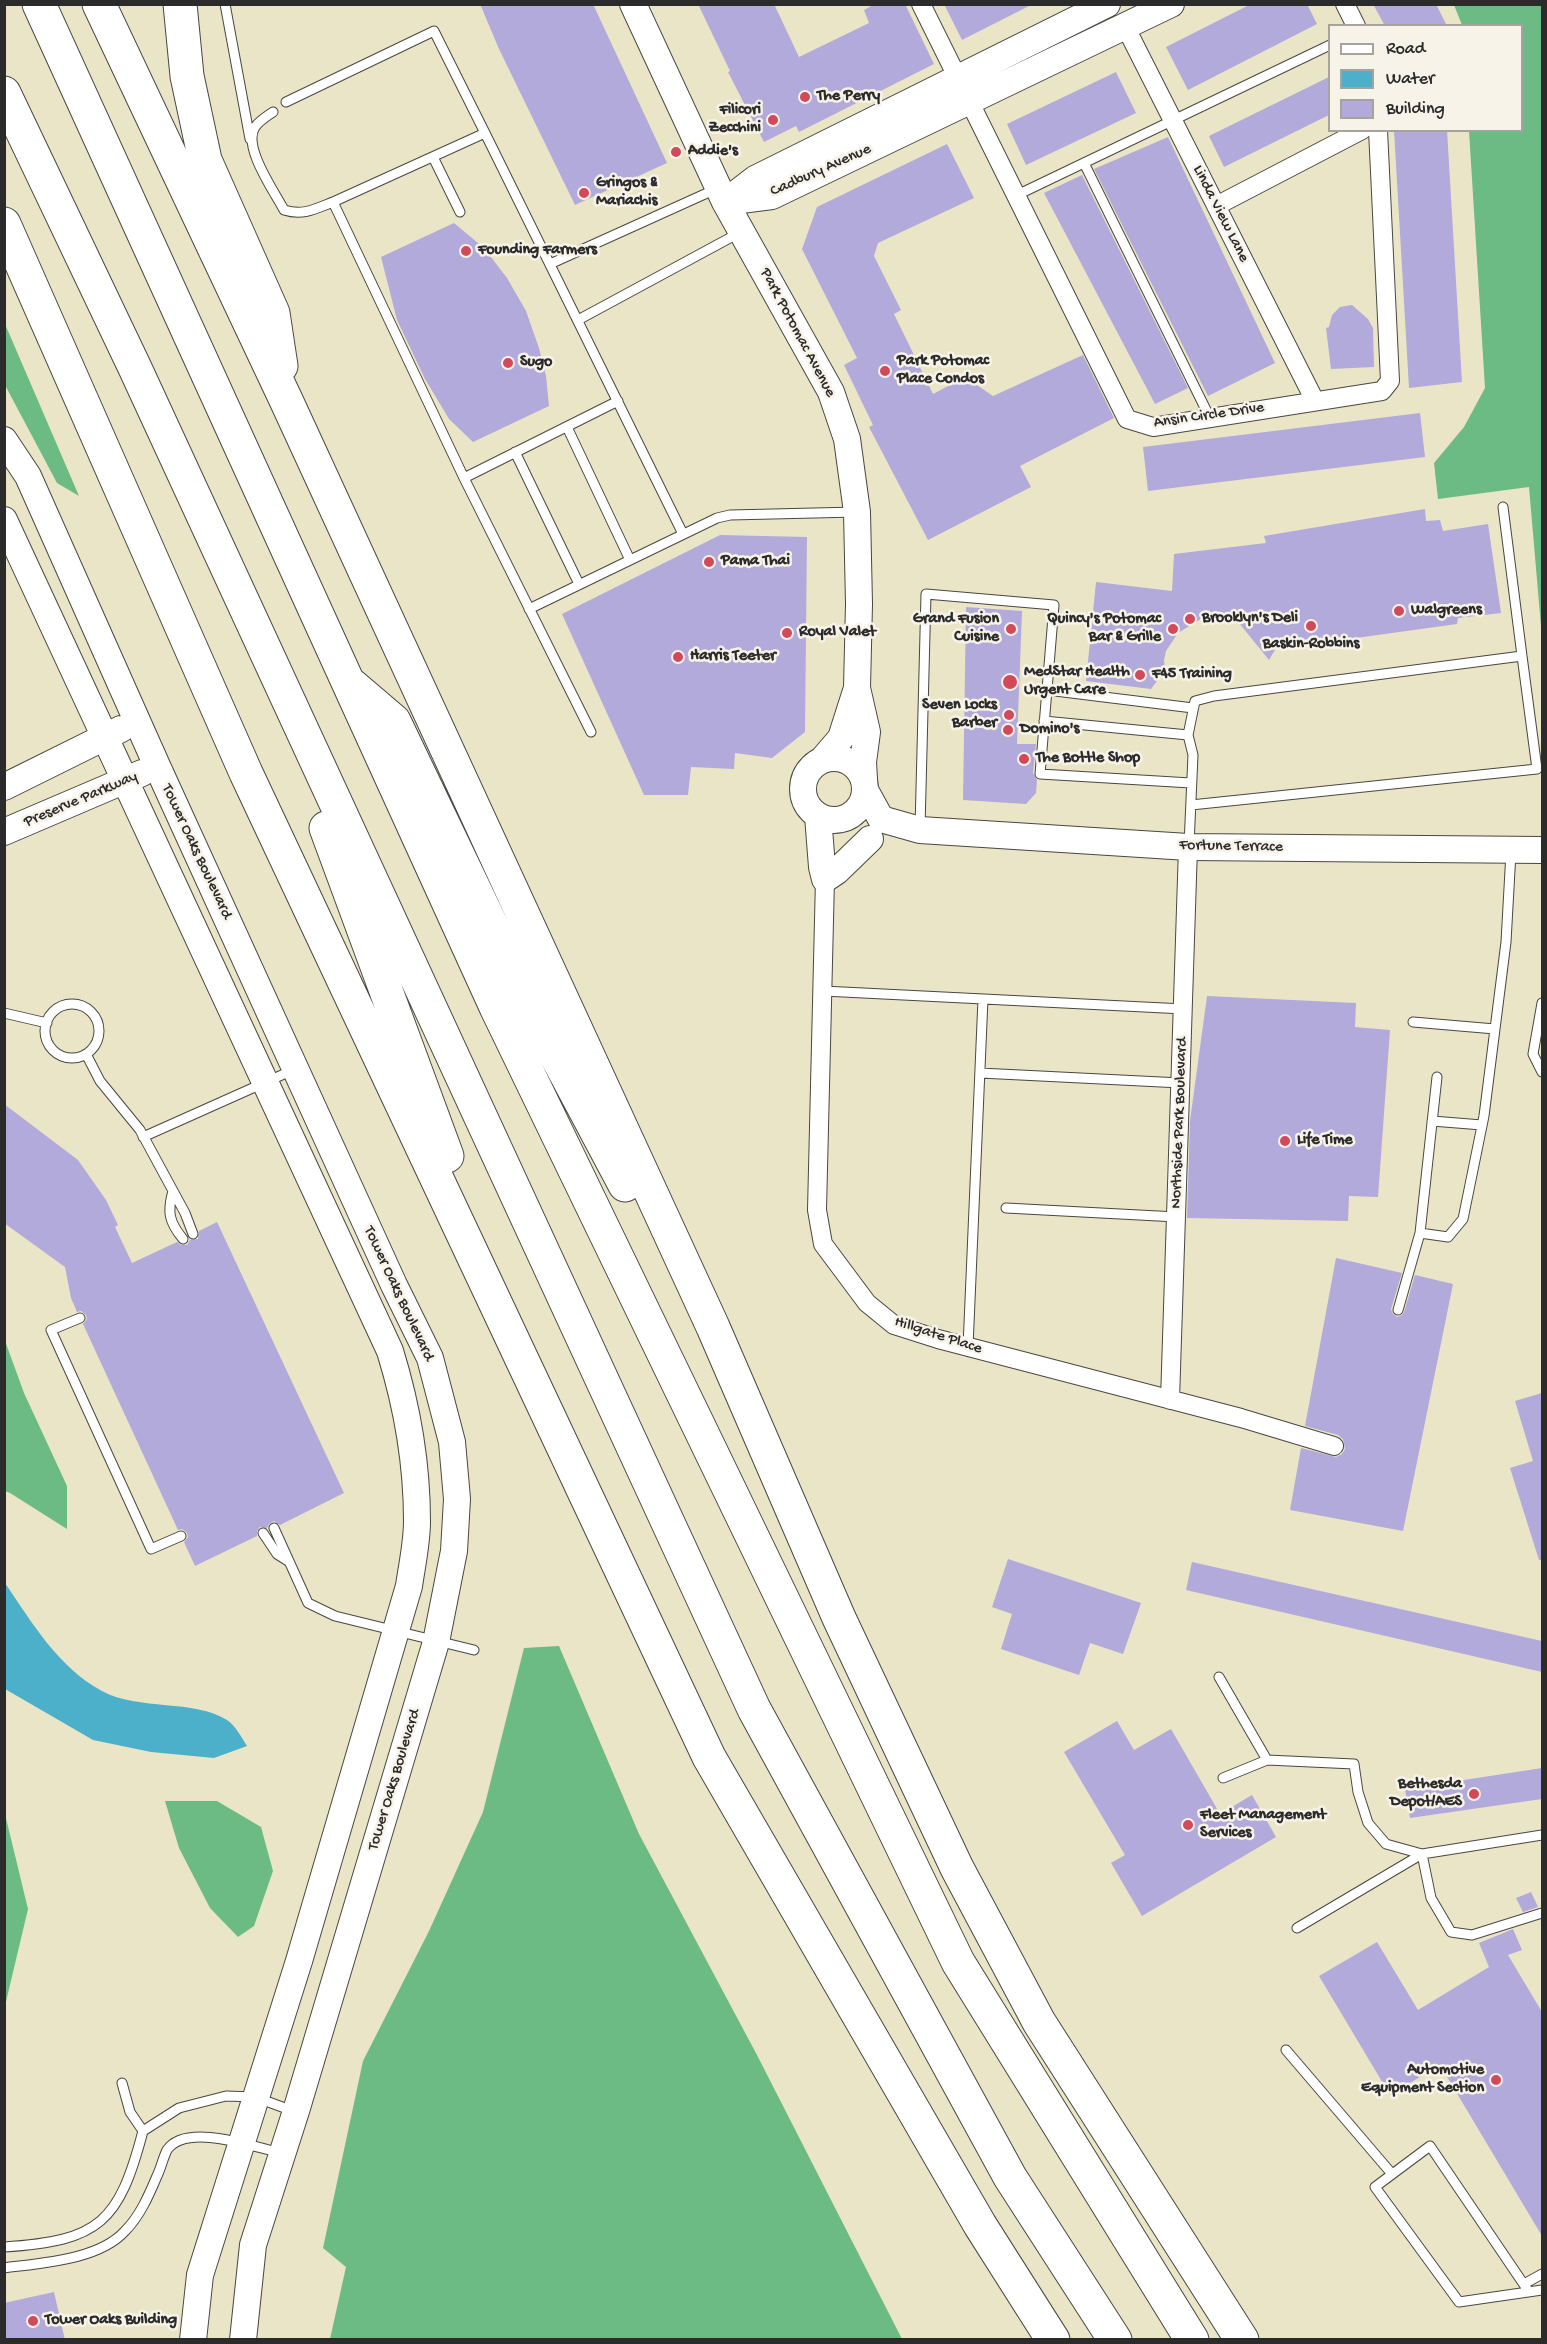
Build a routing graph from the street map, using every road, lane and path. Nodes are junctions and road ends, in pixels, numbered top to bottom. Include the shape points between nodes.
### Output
1 (39, 4) edge
2 (99, 4) edge
3 (180, 4) edge
4 (225, 4) edge
5 (633, 4) edge
6 (921, 4) edge
7 (1107, 4) edge
8 (1171, 4) edge
9 (1345, 4) edge
10 (1355, 24) edge
11 (1125, 26) junction
12 (1328, 45) edge
13 (957, 79) junction
14 (4, 93) edge
15 (286, 102) dead end
16 (968, 103) junction
17 (273, 112) dead end
18 (1173, 120) junction
19 (1358, 132) edge
20 (1378, 132) edge
21 (485, 133) junction
22 (250, 139) junction
23 (433, 157) junction
24 (1084, 163) junction
25 (722, 195) junction
26 (1015, 196) junction
27 (333, 202) junction
28 (1216, 206) junction
29 (460, 212) dead end
30 (4, 224) edge
31 (741, 232) junction
32 (12, 243) edge
33 (550, 264) junction
34 (578, 320) junction
35 (286, 400) junction
36 (618, 401) junction
37 (1315, 401) junction
38 (1210, 418) junction
39 (567, 427) junction
40 (4, 440) edge
41 (515, 452) junction
42 (464, 478) junction
43 (1503, 507) dead end
44 (857, 512) junction
45 (4, 520) edge
46 (683, 534) junction
47 (630, 560) junction
48 (579, 584) junction
49 (236, 587) junction
50 (529, 609) junction
51 (1522, 656) junction
52 (346, 680) junction
53 (857, 688) junction
54 (1047, 690) junction
55 (1193, 708) junction
56 (137, 721) junction
57 (1044, 721) junction
58 (591, 732) dead end
59 (1188, 735) junction
60 (106, 737) junction
61 (823, 759) junction
62 (158, 768) junction
63 (126, 779) junction
64 (1191, 783) junction
65 (865, 784) junction
66 (4, 787) edge
67 (1191, 805) junction
68 (828, 818) junction
69 (920, 830) junction
70 (4, 832) edge
71 (870, 839) junction
72 (1188, 847) junction
73 (1511, 850) junction
74 (1542, 850) edge
75 (825, 879) junction
76 (823, 991) junction
77 (983, 999) junction
78 (1542, 1003) edge
79 (1184, 1009) junction
80 (4, 1013) edge
81 (1413, 1022) dead end
82 (47, 1023) junction
83 (1495, 1029) junction
84 (86, 1054) junction
85 (295, 1070) junction
86 (1542, 1072) edge
87 (980, 1073) junction
88 (1437, 1077) dead end
89 (265, 1083) junction
90 (1181, 1083) junction
91 (1432, 1121) junction
92 (1482, 1125) junction
93 (144, 1137) junction
94 (173, 1191) junction
95 (1006, 1208) dead end
96 (1177, 1217) junction
97 (1419, 1233) junction
98 (193, 1234) dead end
99 (183, 1239) dead end
100 (1398, 1310) dead end
101 (80, 1318) dead end
102 (713, 1327) junction
103 (968, 1347) junction
104 (526, 1368) junction
105 (1170, 1400) junction
106 (1334, 1446) dead end
107 (273, 1528) dead end
108 (263, 1533) dead end
109 (181, 1536) dead end
110 (288, 1561) junction
111 (396, 1632) junction
112 (436, 1642) junction
113 (474, 1650) dead end
114 (1219, 1677) dead end
115 (1267, 1760) junction
116 (1223, 1778) dead end
117 (1542, 1835) edge
118 (1422, 1854) junction
119 (1542, 1913) edge
120 (1297, 1928) dead end
121 (1286, 2050) dead end
122 (122, 2083) dead end
123 (255, 2097) junction
124 (296, 2111) junction
125 (143, 2131) junction
126 (240, 2144) junction
127 (282, 2153) junction
128 (1392, 2174) junction
129 (4, 2247) edge
130 (4, 2268) edge
131 (1542, 2274) edge
132 (1526, 2288) junction
133 (1542, 2290) edge
134 (193, 2340) edge
135 (243, 2340) edge
136 (1053, 2340) edge
137 (1115, 2340) edge
138 (1192, 2340) edge
139 (1242, 2340) edge

1 - 52 highway
2 - 35 highway
3 - 35 highway via 187,76 205,160 273,314
4 - 22 lane
5 - 25 street, Park Potomac Avenue
6 - 13 street, Ansin Circle Drive
7 - 13 street, Cadbury Avenue
8 - 11 street, Cadbury Avenue
9 - 10 street
11 - 16 street, Cadbury Avenue
11 - 18 street, Linda View Lane
12 - 18 lane
13 - 16 street, Ansin Circle Drive
13 - 25 street, Cadbury Avenue
14 - 49 highway
15 - 21 lane via 434,31
16 - 25 street, Cadbury Avenue via 772,196
16 - 26 street, Ansin Circle Drive
17 - 22 lane via 255,127
18 - 24 lane
18 - 28 street, Linda View Lane
19 - 28 street
20 - 37 street, Ansin Circle Drive via 1390,381 1382,391
21 - 23 lane
21 - 33 lane
22 - 27 lane via 284,210 296,214 309,212
23 - 27 lane
23 - 29 lane
24 - 26 lane
24 - 38 lane
25 - 31 street, Park Potomac Avenue
25 - 33 lane
26 - 38 street, Ansin Circle Drive via 1127,420 1153,427
27 - 42 lane
28 - 37 street, Linda View Lane
30 - 32 highway
31 - 34 lane
31 - 44 street, Park Potomac Avenue via 831,392 847,439
32 - 104 highway via 246,773
33 - 34 lane
34 - 36 lane
35 - 102 highway
36 - 39 lane
36 - 46 lane
37 - 38 street, Ansin Circle Drive
39 - 41 lane
39 - 47 lane
40 - 56 street, Tower Oaks Boulevard via 28,476
41 - 42 lane
41 - 48 lane
42 - 50 lane
43 - 51 lane
44 - 46 lane via 730,515
44 - 53 street, Park Potomac Avenue
45 - 60 street, Tower Oaks Boulevard
46 - 47 lane
47 - 48 lane
48 - 50 lane
49 - 104 highway
49 - 137 highway via 754,1709 1010,2177
50 - 58 lane
51 - 55 lane via 1214,696 1195,701
51 - 67 lane via 1537,769
52 - 102 highway via 394,721 534,1014 633,1201
52 - 138 highway via 501,1017 958,1962
53 - 61 street via 841,738
53 - 65 street via 867,732
54 - 55 lane
54 - 57 lane
54 - 69 lane via 1054,605 926,594
55 - 59 lane
56 - 60 street
56 - 62 street, Tower Oaks Boulevard
57 - 59 lane
57 - 64 lane via 1040,774
59 - 64 lane via 1193,755
60 - 63 street, Tower Oaks Boulevard
60 - 66 street
61 - 65 street via 833,757 851,763
61 - 68 street via 808,771 803,789 810,807
62 - 63 street, Preserve Parkway
62 - 85 street, Tower Oaks Boulevard
63 - 70 street, Preserve Parkway
63 - 89 street, Tower Oaks Boulevard
64 - 67 lane
65 - 68 street via 863,801 857,810 849,816
65 - 69 street, Fortune Terrace via 881,819
67 - 72 lane
68 - 71 street via 854,835
68 - 75 street via 822,867
69 - 71 street, Fortune Terrace
69 - 72 street, Fortune Terrace
71 - 75 street
72 - 73 street, Fortune Terrace
72 - 79 street, Northside Park Boulevard
73 - 74 street, Fortune Terrace
73 - 83 lane via 1506,942
75 - 76 street, Hillgate Place
76 - 77 lane
76 - 103 street, Hillgate Place via 817,1210 823,1244 867,1303 894,1325
77 - 79 lane
77 - 87 lane
78 - 86 lane via 1533,1054
79 - 90 street, Northside Park Boulevard
80 - 82 lane
81 - 83 lane
82 - 84 lane via 46,1038 54,1051 64,1056
82 - 84 lane via 52,1012 60,1007 70,1004 90,1010 99,1035
83 - 92 lane
84 - 93 lane via 100,1081
85 - 89 lane
85 - 112 street, Tower Oaks Boulevard via 430,1358 452,1442 457,1499 454,1551
87 - 90 lane
87 - 103 lane
88 - 91 lane
89 - 93 lane
89 - 111 street, Tower Oaks Boulevard via 390,1351 399,1381 411,1436 417,1522 409,1586
90 - 96 street, Northside Park Boulevard
91 - 92 lane
91 - 97 lane
92 - 97 lane via 1462,1219 1448,1237
93 - 94 lane
94 - 98 lane
94 - 99 lane via 168,1207 174,1228
95 - 96 lane
96 - 105 street, Northside Park Boulevard
97 - 100 lane
101 - 109 lane via 51,1330 146,1539 151,1549
102 - 139 highway via 839,1618 957,1868 1039,2022
103 - 105 street, Hillgate Place
104 - 136 highway via 710,1757 980,2225
105 - 106 street, Hillgate Place
107 - 110 lane
108 - 110 lane
110 - 111 lane via 308,1603 334,1616
111 - 112 lane
111 - 123 street, Tower Oaks Boulevard
112 - 113 lane
112 - 124 street, Tower Oaks Boulevard
114 - 115 lane
115 - 116 lane
115 - 118 lane via 1354,1764 1368,1823 1386,1844
117 - 118 lane
118 - 119 lane via 1431,1898 1451,1932 1472,1935
118 - 120 lane
121 - 128 lane
122 - 125 lane via 130,2112
123 - 124 lane
123 - 125 lane via 226,2096 179,2108
123 - 126 street, Tower Oaks Boulevard
124 - 127 street, Tower Oaks Boulevard
125 - 129 lane via 122,2196 100,2224 44,2244
126 - 127 lane
126 - 130 lane via 208,2136 177,2142 168,2149 142,2210 114,2241 88,2254
126 - 134 street, Tower Oaks Boulevard via 200,2275
127 - 135 street, Tower Oaks Boulevard via 253,2245
128 - 132 lane via 1430,2146
128 - 132 lane via 1375,2187 1459,2302
131 - 132 lane
132 - 133 lane

